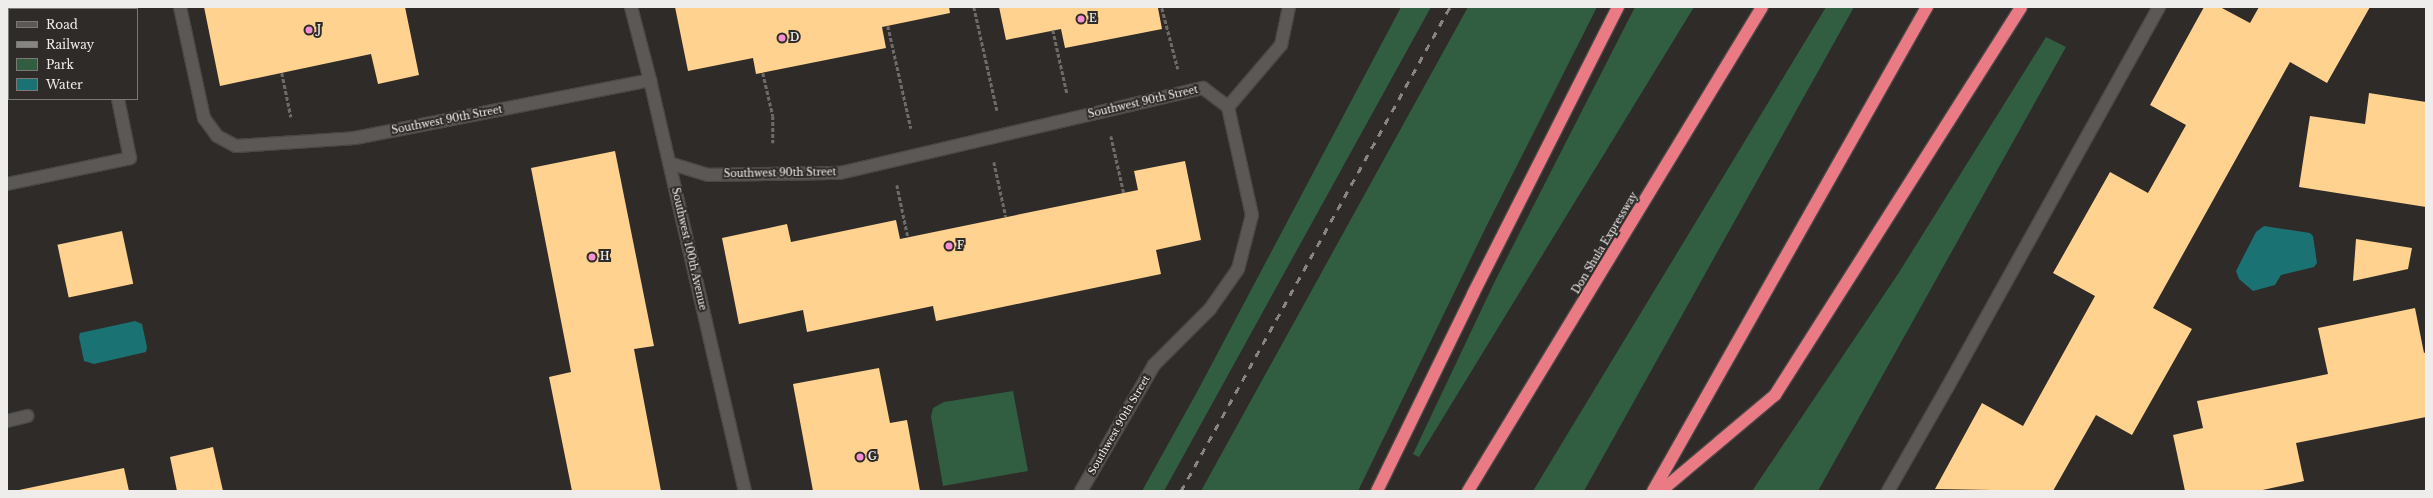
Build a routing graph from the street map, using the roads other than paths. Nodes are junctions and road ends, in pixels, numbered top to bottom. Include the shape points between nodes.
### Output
1 (180, 7) edge
2 (631, 7) edge
3 (1289, 7) edge
4 (1618, 7) edge
5 (1762, 7) edge
6 (1927, 7) edge
7 (2022, 7) edge
8 (2159, 7) edge
9 (650, 80) junction
10 (118, 100) edge
11 (1228, 107) junction
12 (669, 163) junction
13 (7, 184) edge
14 (27, 416) dead end
15 (7, 421) edge
16 (745, 491) edge
17 (1081, 491) edge
18 (1377, 491) edge
19 (1468, 491) edge
20 (1653, 491) edge
21 (1661, 491) edge
22 (1888, 491) edge

1 - 9 street, Southwest 90th Street via 204,118 217,136 229,144 242,147 355,138
2 - 9 street, Southwest 100th Avenue
3 - 11 street via 1281,46
4 - 18 highway
5 - 19 highway, Don Shula Expressway
6 - 20 highway
7 - 21 highway via 1774,394
8 - 22 street
9 - 12 street, Southwest 100th Avenue
10 - 13 street via 130,158
11 - 12 street, Southwest 90th Street via 1203,88 840,173 708,174
11 - 17 street, Southwest 90th Street via 1252,215 1238,269 1210,309 1154,365
12 - 16 street, Southwest 100th Avenue
14 - 15 street

